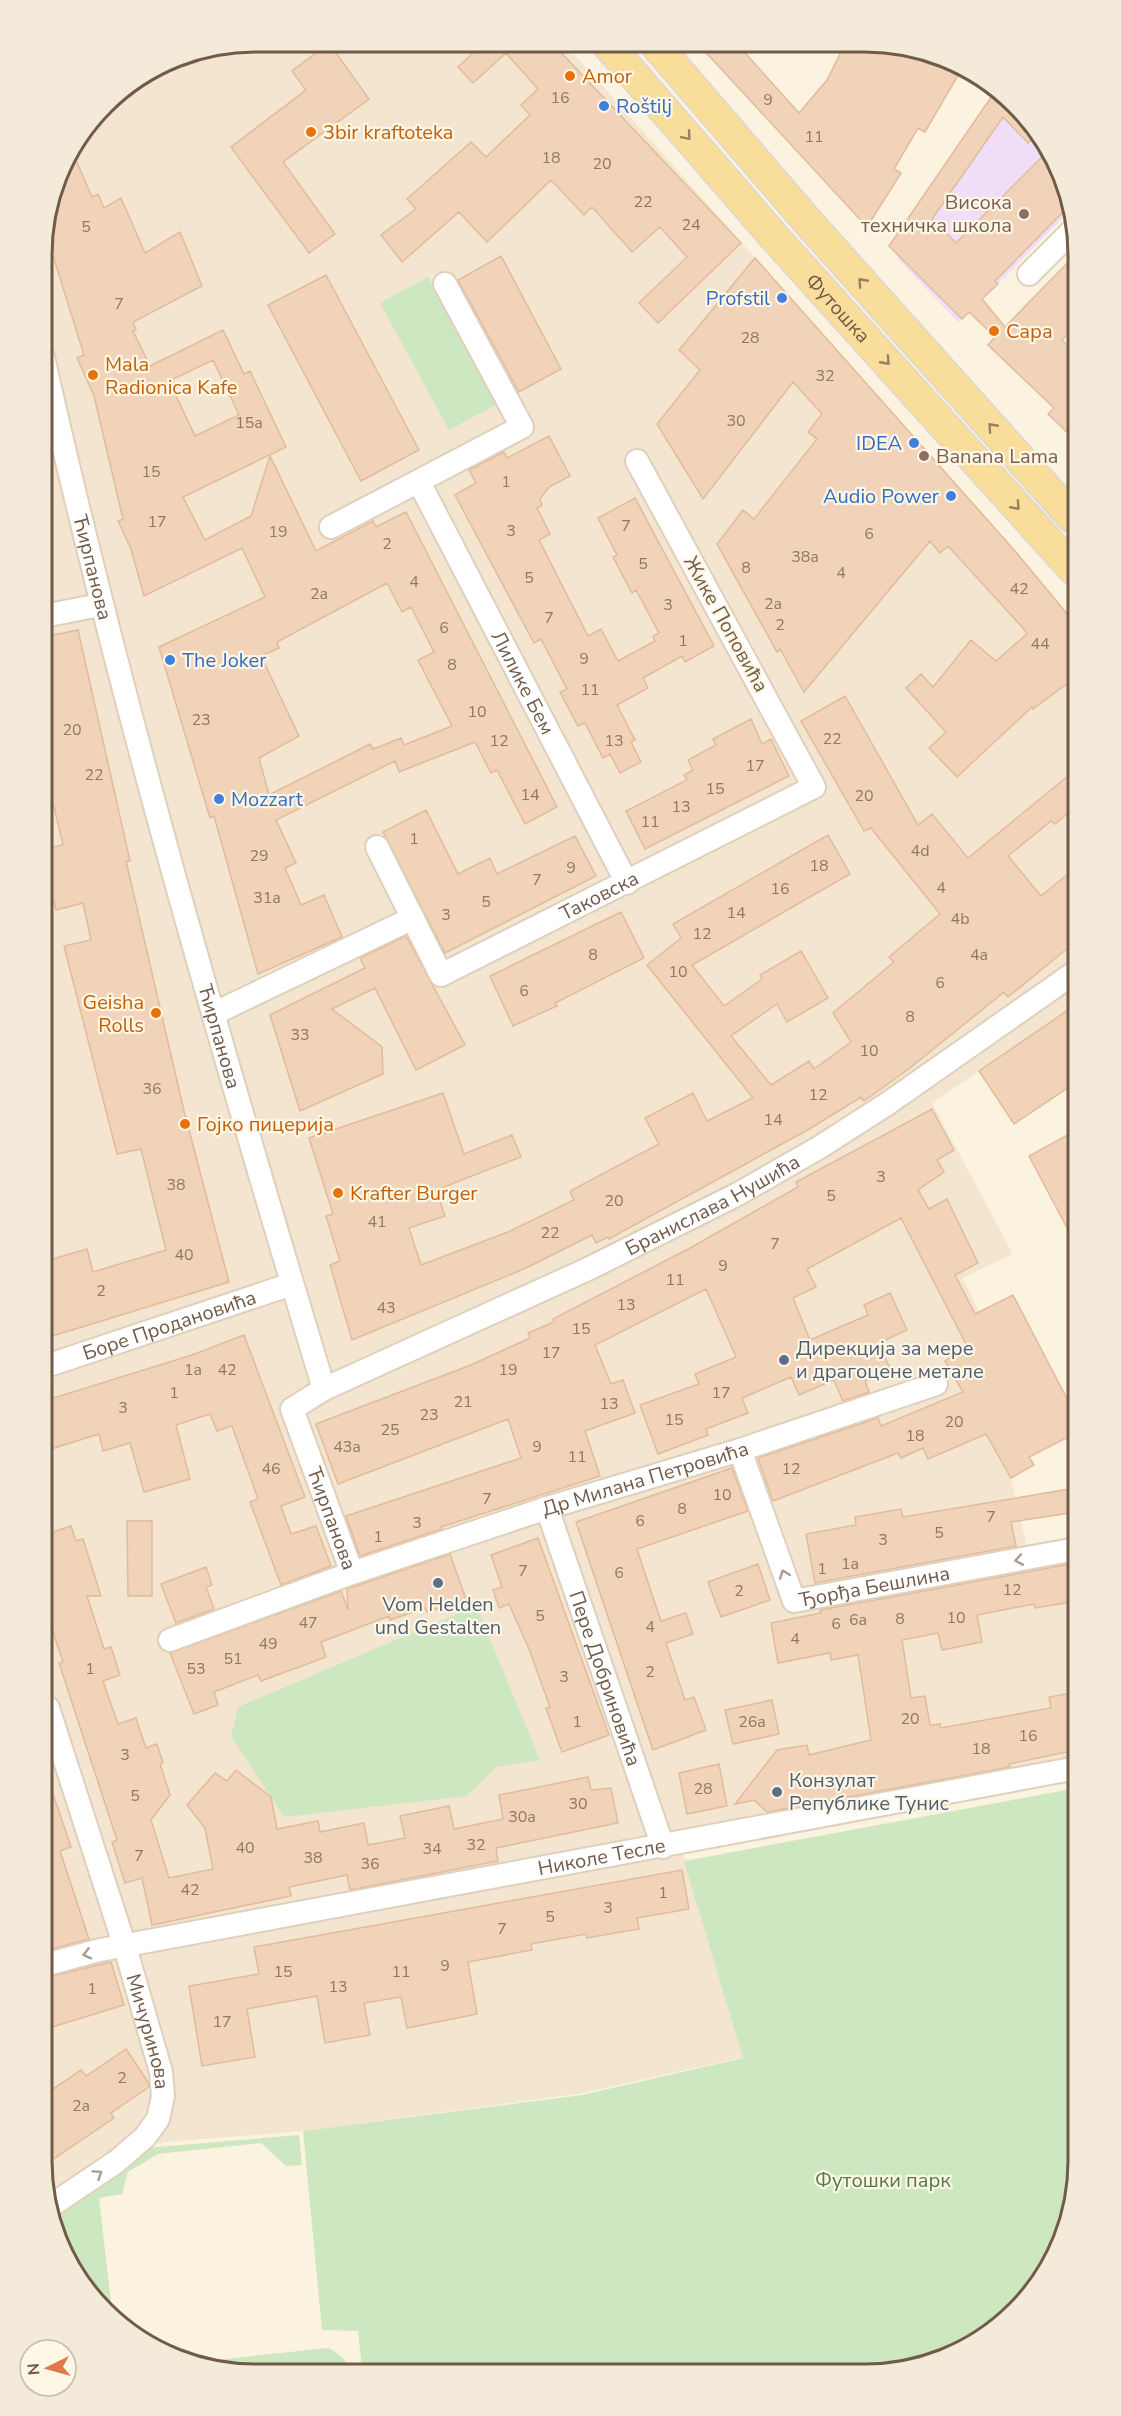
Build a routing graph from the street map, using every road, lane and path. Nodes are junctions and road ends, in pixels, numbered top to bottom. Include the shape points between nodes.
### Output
1 (614, 52) edge
2 (661, 52) edge
3 (1067, 236) edge
4 (1029, 274) dead end
5 (445, 285) dead end
6 (53, 400) edge
7 (637, 461) dead end
8 (419, 482) junction
9 (1068, 512) edge
10 (331, 527) dead end
11 (1068, 562) edge
12 (100, 604) junction
13 (53, 614) edge
14 (814, 787) joint
15 (377, 847) dead end
16 (627, 883) junction
17 (413, 918) junction
18 (1068, 977) edge
19 (213, 1014) junction
20 (292, 1284) junction
21 (52, 1364) edge
22 (936, 1384) dead end
23 (324, 1389) junction
24 (740, 1450) junction
25 (547, 1508) junction
26 (1068, 1550) edge
27 (352, 1573) junction
28 (170, 1640) dead end
29 (52, 1721) edge
30 (1068, 1770) edge
31 (663, 1847) junction
32 (125, 1947) junction
33 (52, 1963) edge
34 (57, 2202) edge

1 -> 11 main road, Футошка via 776,239
9 -> 2 main road, Футошка
3 - 4 street
5 - 8 street via 522,427
6 - 12 street, Ћирпанова
7 - 14 street, Жике Поповића
8 - 10 street
8 - 16 street, Лилике Бем
12 - 13 street
12 - 19 street, Ћирпанова
14 - 16 street, Таковска
15 - 17 street, Таковска
16 - 17 street, Таковска via 441,975
17 - 19 street
18 - 23 street, Бранислава Нушића via 887,1104 820,1148 738,1194 588,1269
19 - 20 street, Ћирпанова
20 - 21 street, Боре Продановића
20 - 23 street, Ћирпанова
22 - 24 street, Др Милана Петровића
23 - 27 street, Ћирпанова via 292,1409
24 - 25 street, Др Милана Петровића
26 -> 24 street, Ђорђа Бешлина via 794,1601
25 - 27 street, Др Милана Петровића
25 - 31 street, Пере Добриновића
27 - 28 street, Ћирпанова
29 - 32 street, Мичуринова
30 - 31 street, Николе Тесле
31 - 32 street, Николе Тесле
32 -> 33 street, Николе Тесле
34 -> 32 street, Мичуринова via 116,2162 145,2137 158,2119 163,2096 161,2072

